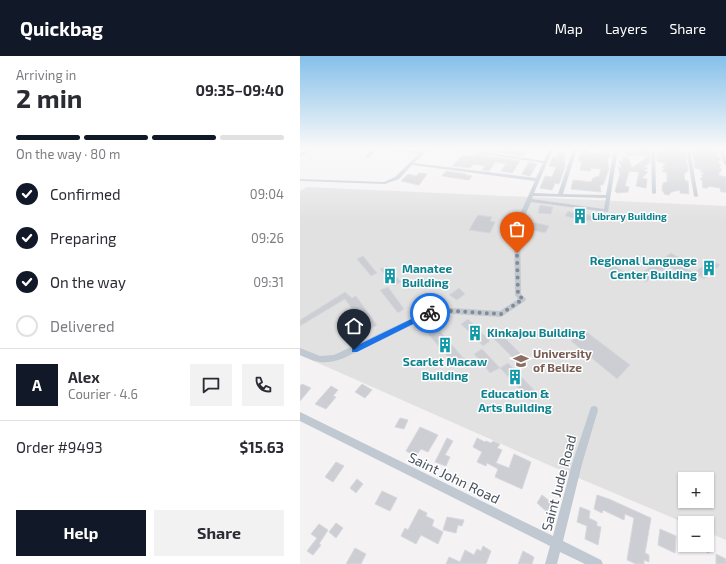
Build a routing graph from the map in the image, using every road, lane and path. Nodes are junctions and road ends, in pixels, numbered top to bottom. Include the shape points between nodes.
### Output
1 (402, 173) edge
2 (480, 173) edge
3 (541, 173) edge
4 (567, 173) edge
5 (612, 173) edge
6 (654, 173) edge
7 (692, 173) edge
8 (300, 180) edge
9 (537, 180) junction
10 (654, 194) dead end
11 (560, 195) junction
12 (696, 196) dead end
13 (530, 197) junction
14 (608, 197) junction
15 (300, 351) edge
16 (594, 410) dead end
17 (300, 416) edge
18 (556, 544) junction
19 (551, 564) edge
20 (597, 564) edge

1 - 8 street via 386,183
2 - 9 street
3 - 9 street
4 - 11 street
5 - 14 street
6 - 10 street
7 - 12 street
9 - 13 street
11 - 13 street
11 - 14 street
13 - 14 street via 606,211
13 - 15 street via 517,227 518,295 523,299 501,314 436,310 329,361
16 - 18 street, Saint Jude Road
17 - 18 street, Saint John Road
18 - 19 street, Saint Jude Road
18 - 20 street, Saint John Road

